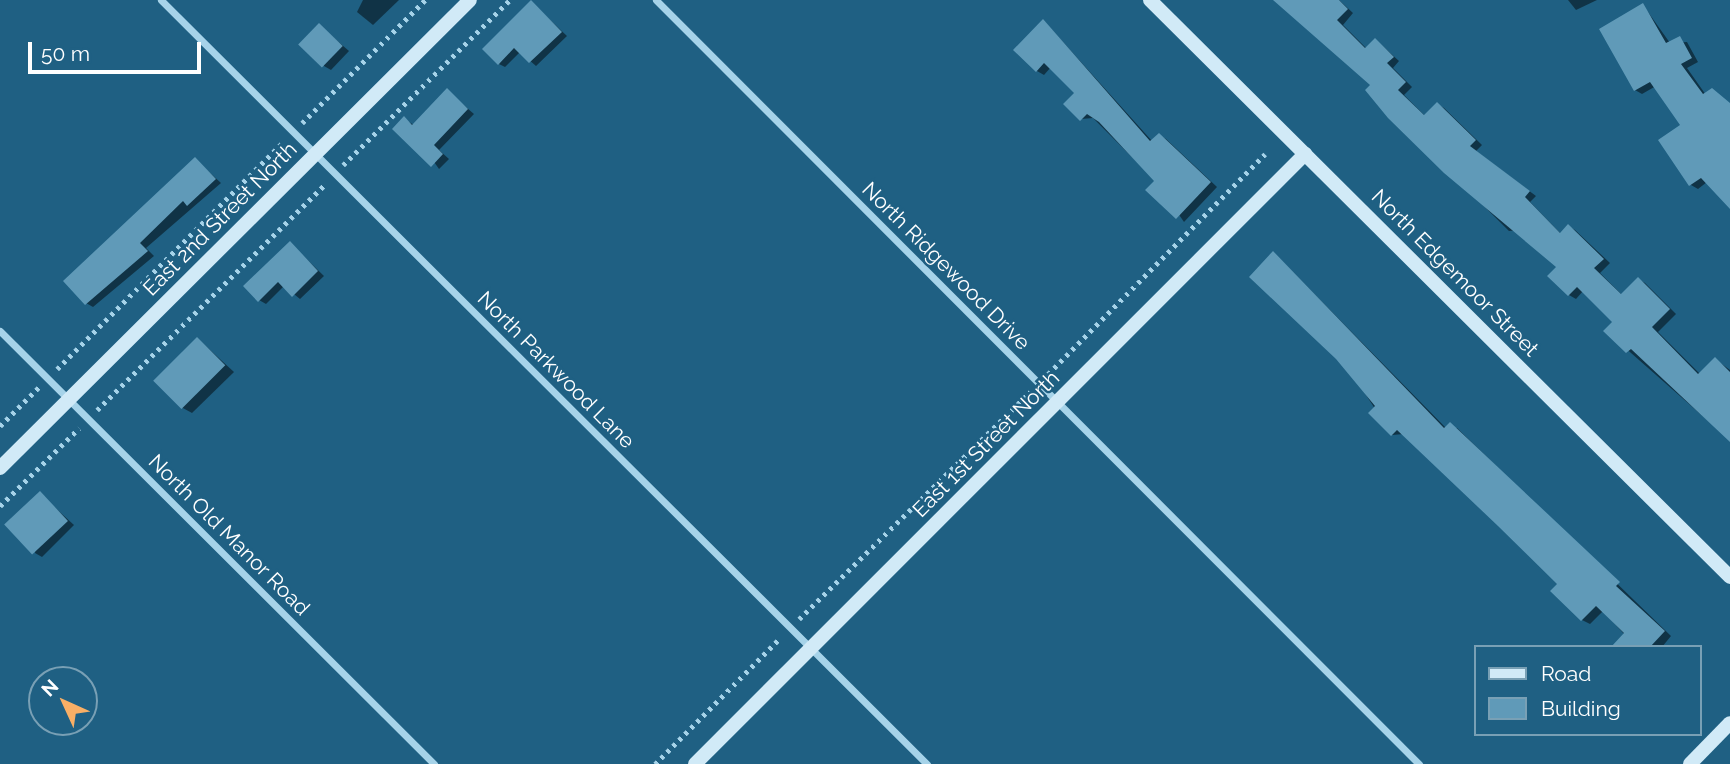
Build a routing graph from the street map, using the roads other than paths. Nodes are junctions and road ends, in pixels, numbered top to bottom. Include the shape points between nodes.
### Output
1 (160, 0) edge
2 (470, 0) edge
3 (656, 0) edge
4 (1150, 0) edge
5 (315, 153) junction
6 (1305, 154) junction
7 (0, 331) edge
8 (69, 400) junction
9 (1057, 402) junction
10 (0, 468) edge
11 (1730, 577) edge
12 (811, 649) junction
13 (1730, 723) edge
14 (433, 764) edge
15 (695, 764) edge
16 (927, 764) edge
17 (1419, 764) edge
18 (1690, 764) edge

1 - 5 street, North Parkwood Lane
2 - 5 street, East 2nd Street North
3 - 9 street, North Ridgewood Drive
4 - 6 street, North Edgemoor Street
5 - 8 street, East 2nd Street North
5 - 12 street, North Parkwood Lane
6 - 9 street, East 1st Street North
6 - 11 street, North Edgemoor Street
7 - 8 street, North Old Manor Road
8 - 10 street, East 2nd Street North
8 - 14 street, North Old Manor Road
9 - 12 street, East 1st Street North
9 - 17 street, North Ridgewood Drive
12 - 15 street, East 1st Street North
12 - 16 street, North Parkwood Lane
13 - 18 street

